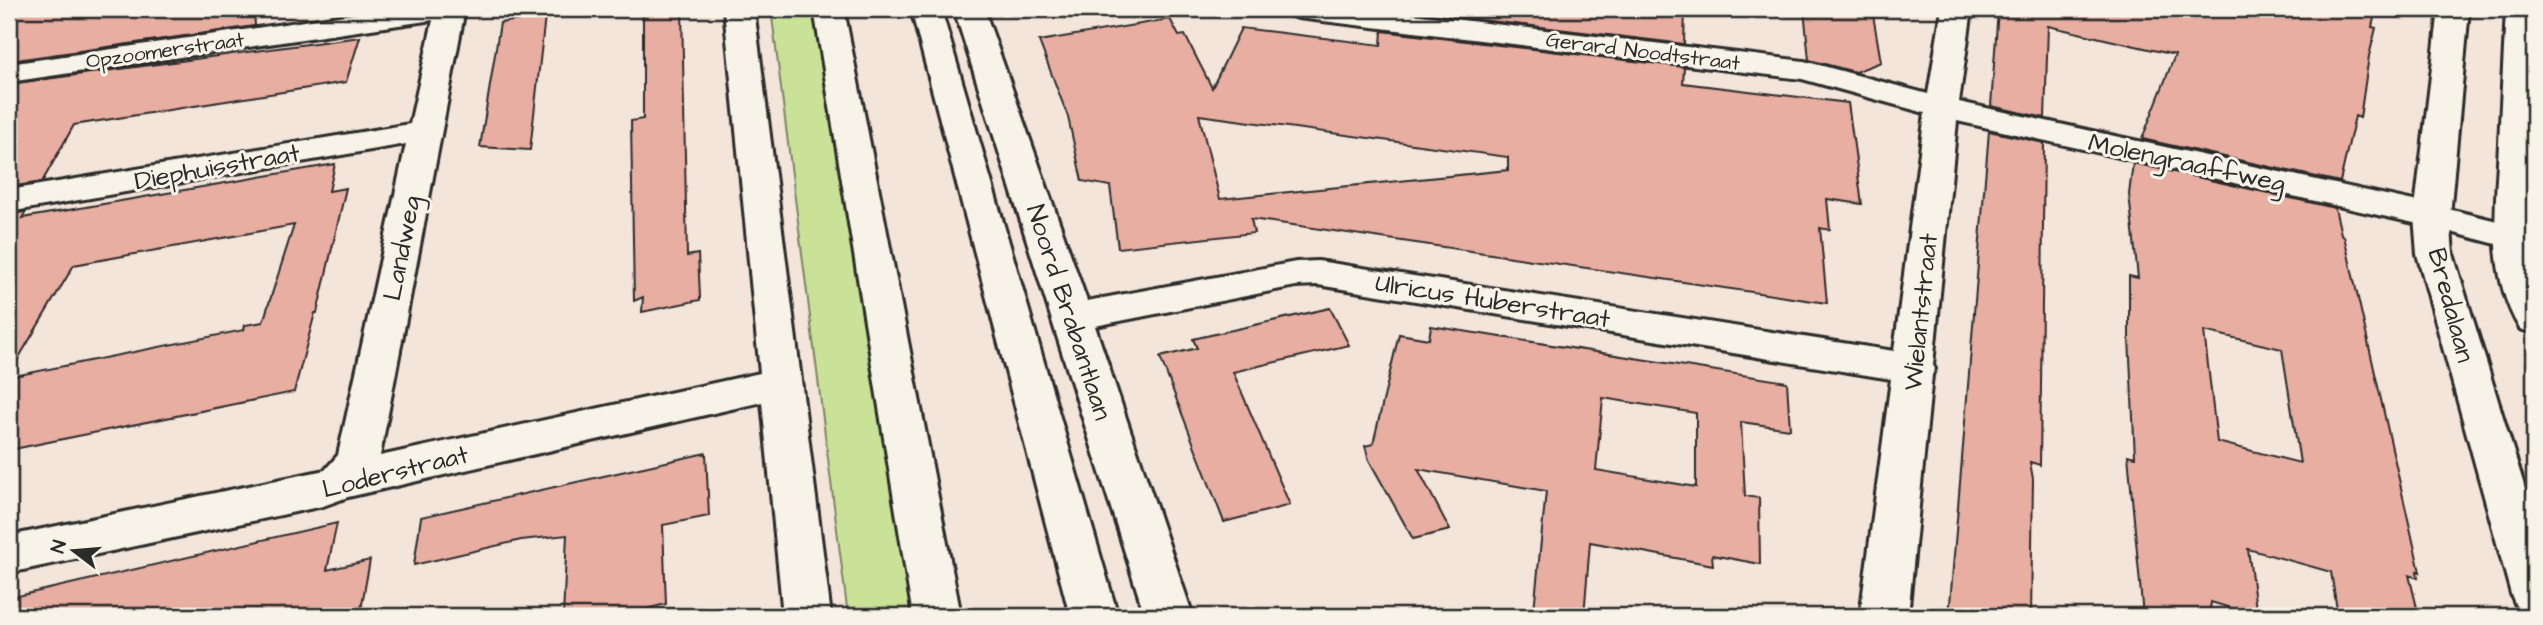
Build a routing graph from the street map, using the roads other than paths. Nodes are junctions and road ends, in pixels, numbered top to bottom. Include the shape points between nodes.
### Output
1 (448, 9) edge
2 (739, 9) edge
3 (829, 9) edge
4 (926, 9) edge
5 (969, 9) edge
6 (1298, 9) edge
7 (1957, 9) edge
8 (2454, 9) edge
9 (2521, 9) edge
10 (9, 73) edge
11 (1942, 108) junction
12 (425, 131) junction
13 (9, 201) edge
14 (2432, 216) junction
15 (2523, 240) edge
16 (1073, 317) junction
17 (2534, 320) edge
18 (1914, 369) junction
19 (780, 383) junction
20 (340, 482) junction
21 (9, 555) edge
22 (2534, 594) edge
23 (799, 614) edge
24 (937, 616) edge
25 (1094, 616) edge
26 (1169, 616) edge
27 (1884, 616) edge

1 - 10 street, Opzoomerstraat
1 - 12 street, Landweg
2 - 19 street
3 - 24 street
4 - 25 street, Noord Brabantlaan
5 - 16 street, Noord Brabantlaan
6 - 11 street, Gerard Noodtstraat via 1804,70
7 - 11 street, Wielantstraat
8 - 14 street, Bredalaan
9 - 15 street
11 - 14 street, Molengraaffweg
11 - 18 street, Wielantstraat
12 - 13 street, Diephuisstraat
12 - 20 street, Landweg via 358,461
14 - 15 street, Molengraaffweg
14 - 22 street, Bredalaan via 2435,254
15 - 17 street via 2519,278
16 - 18 street, Ulricus Huberstraat via 1318,273
16 - 26 street, Noord Brabantlaan
18 - 27 street, Wielantstraat
19 - 20 street, Loderstraat
19 - 23 street
20 - 21 street, Loderstraat

